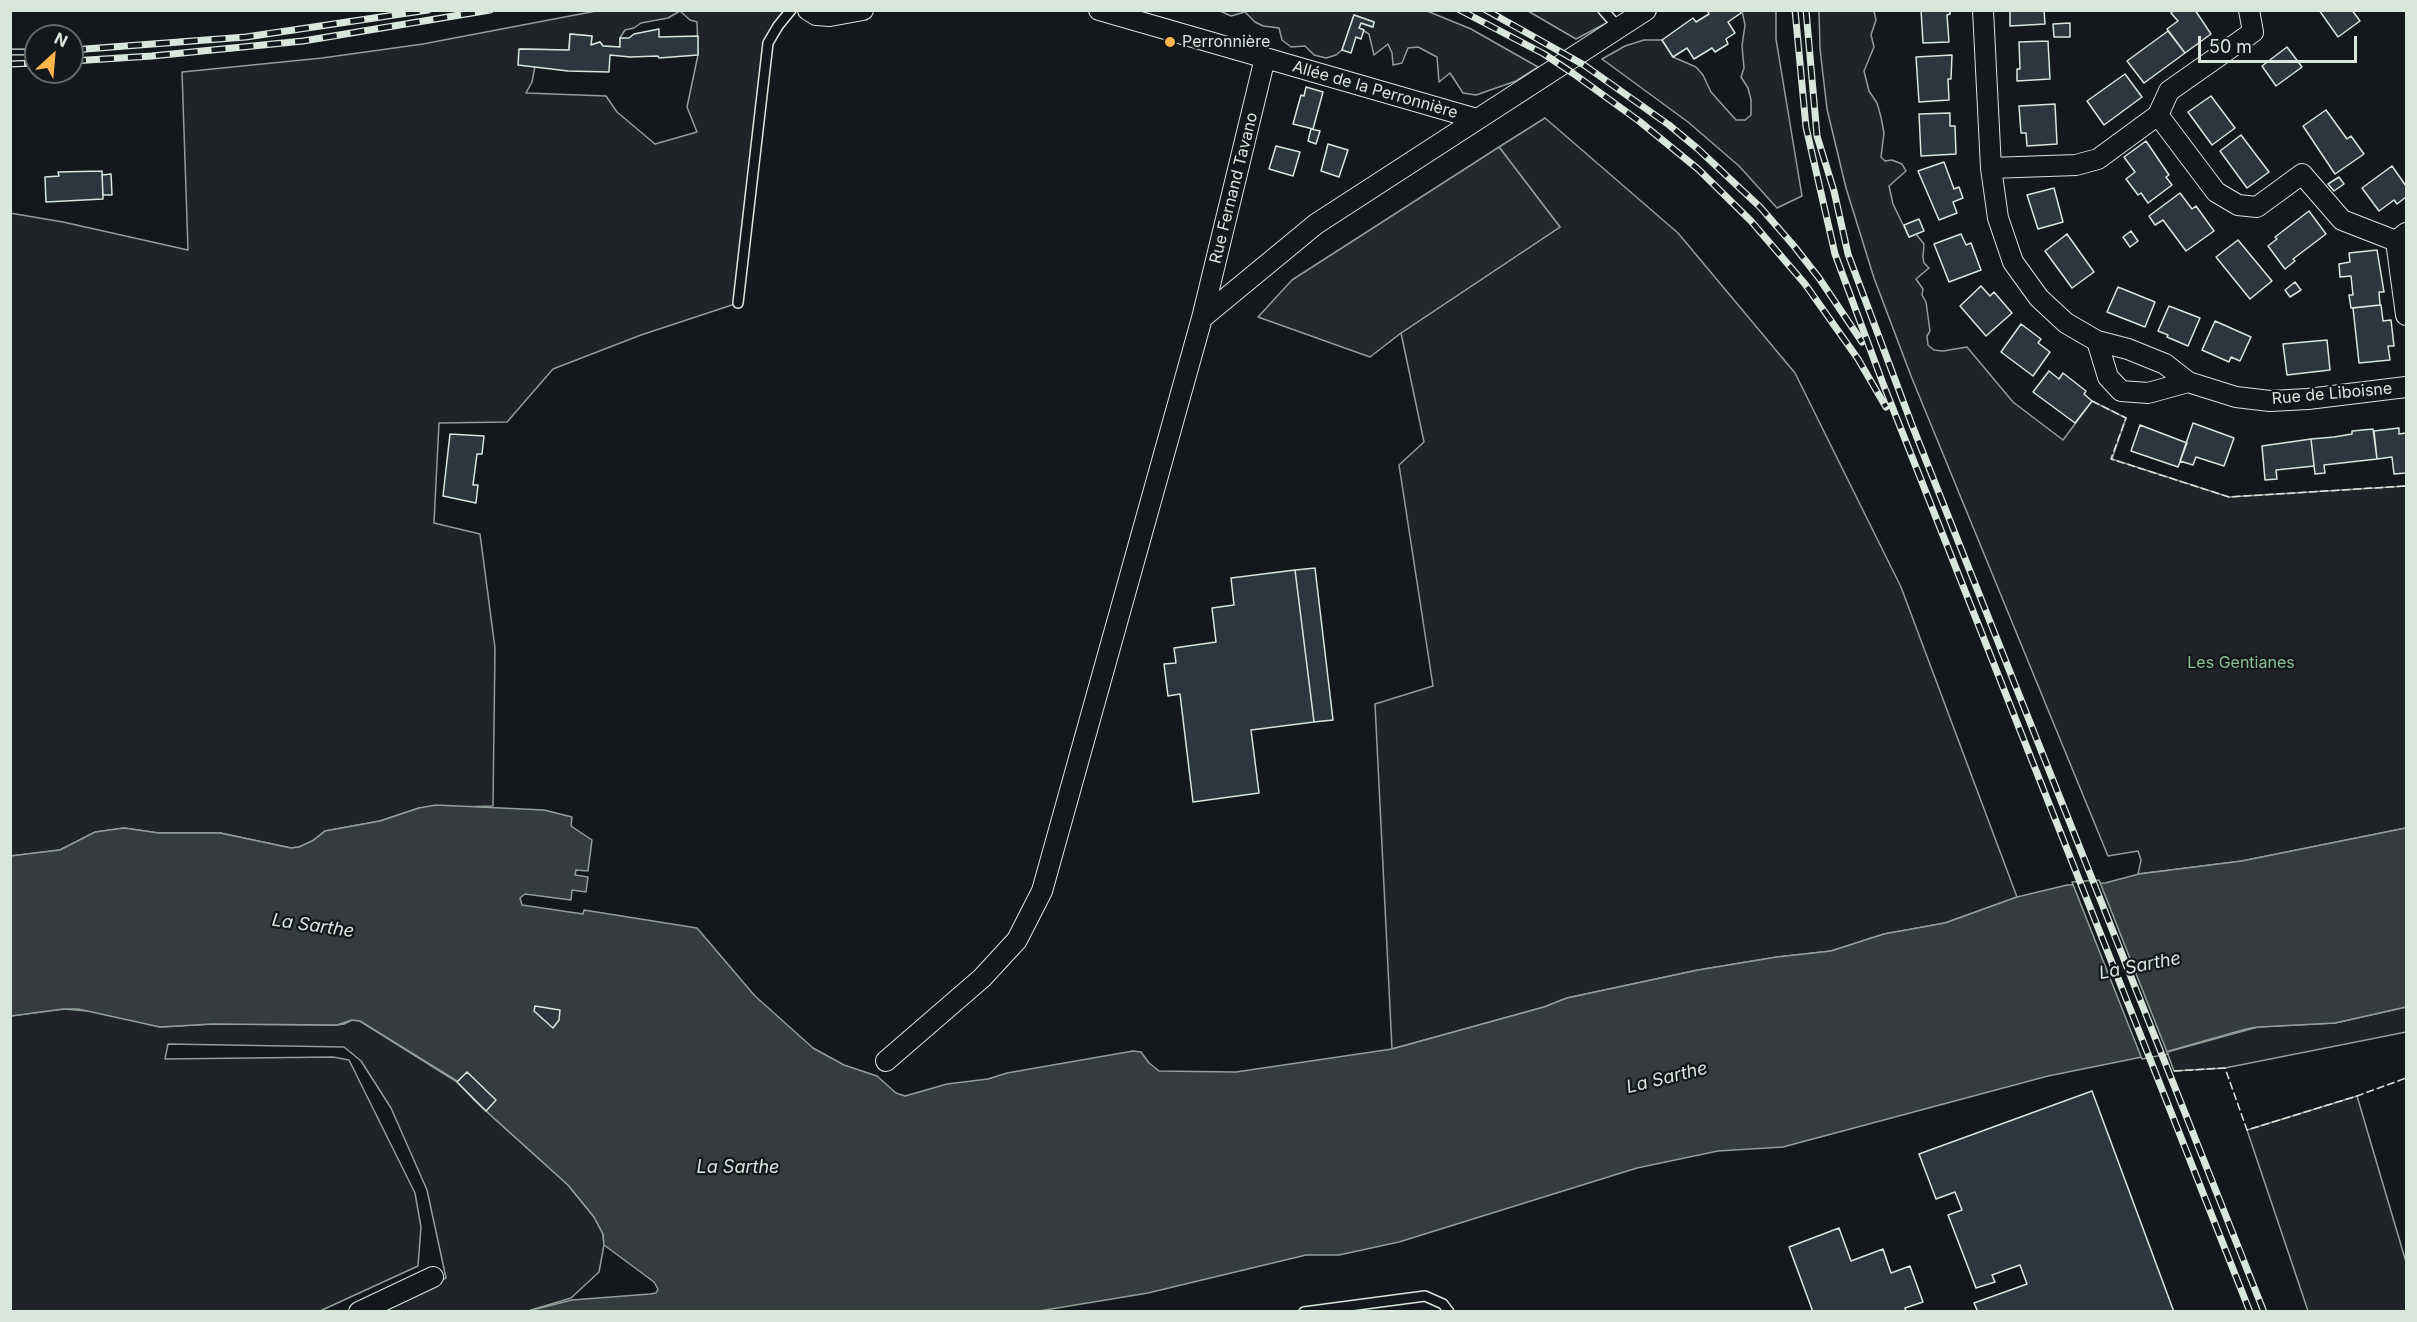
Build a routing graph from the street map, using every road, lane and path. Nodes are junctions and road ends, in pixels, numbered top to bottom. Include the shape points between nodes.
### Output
1 (791, 10) edge
2 (808, 10) edge
3 (863, 10) edge
4 (1099, 10) edge
5 (1603, 10) edge
6 (1646, 10) edge
7 (1983, 10) edge
8 (2249, 10) edge
9 (1619, 28) junction
10 (1265, 58) junction
11 (2158, 115) junction
12 (1478, 119) junction
13 (1991, 168) junction
14 (2401, 237) edge
15 (738, 303) dead end
16 (2406, 315) edge
17 (1202, 318) junction
18 (2097, 341) junction
19 (2188, 382) junction
20 (2406, 387) edge
21 (886, 1061) dead end
22 (433, 1277) dead end
23 (360, 1311) edge
24 (1304, 1311) edge
25 (1449, 1311) edge

1 - 15 lane via 768,43
2 - 3 street via 830,16
4 - 10 street, Allée de la Perronnière
5 - 9 lane
6 - 9 street
7 - 13 street, Rue de Liboisne
8 - 11 street via 2253,32 2169,92
9 - 12 street
10 - 12 street, Allée de la Perronnière
10 - 17 street, Rue Fernand Tavano
11 - 13 street via 2097,159 2076,165
11 - 14 street via 2216,192 2238,205 2257,207 2302,174 2342,220
12 - 17 street via 1316,224
13 - 18 street, Rue de Liboisne via 1998,218 2013,262 2039,298 2066,323
14 - 16 street
17 - 21 street, Rue Fernand Tavano via 1042,891 1010,948 982,978
18 - 19 street, Rue de Liboisne via 2165,364
18 - 19 street via 2108,377 2121,391 2148,393
19 - 20 street, Rue de Liboisne via 2236,397 2270,401
22 - 23 street
24 - 25 lane via 1425,1296

